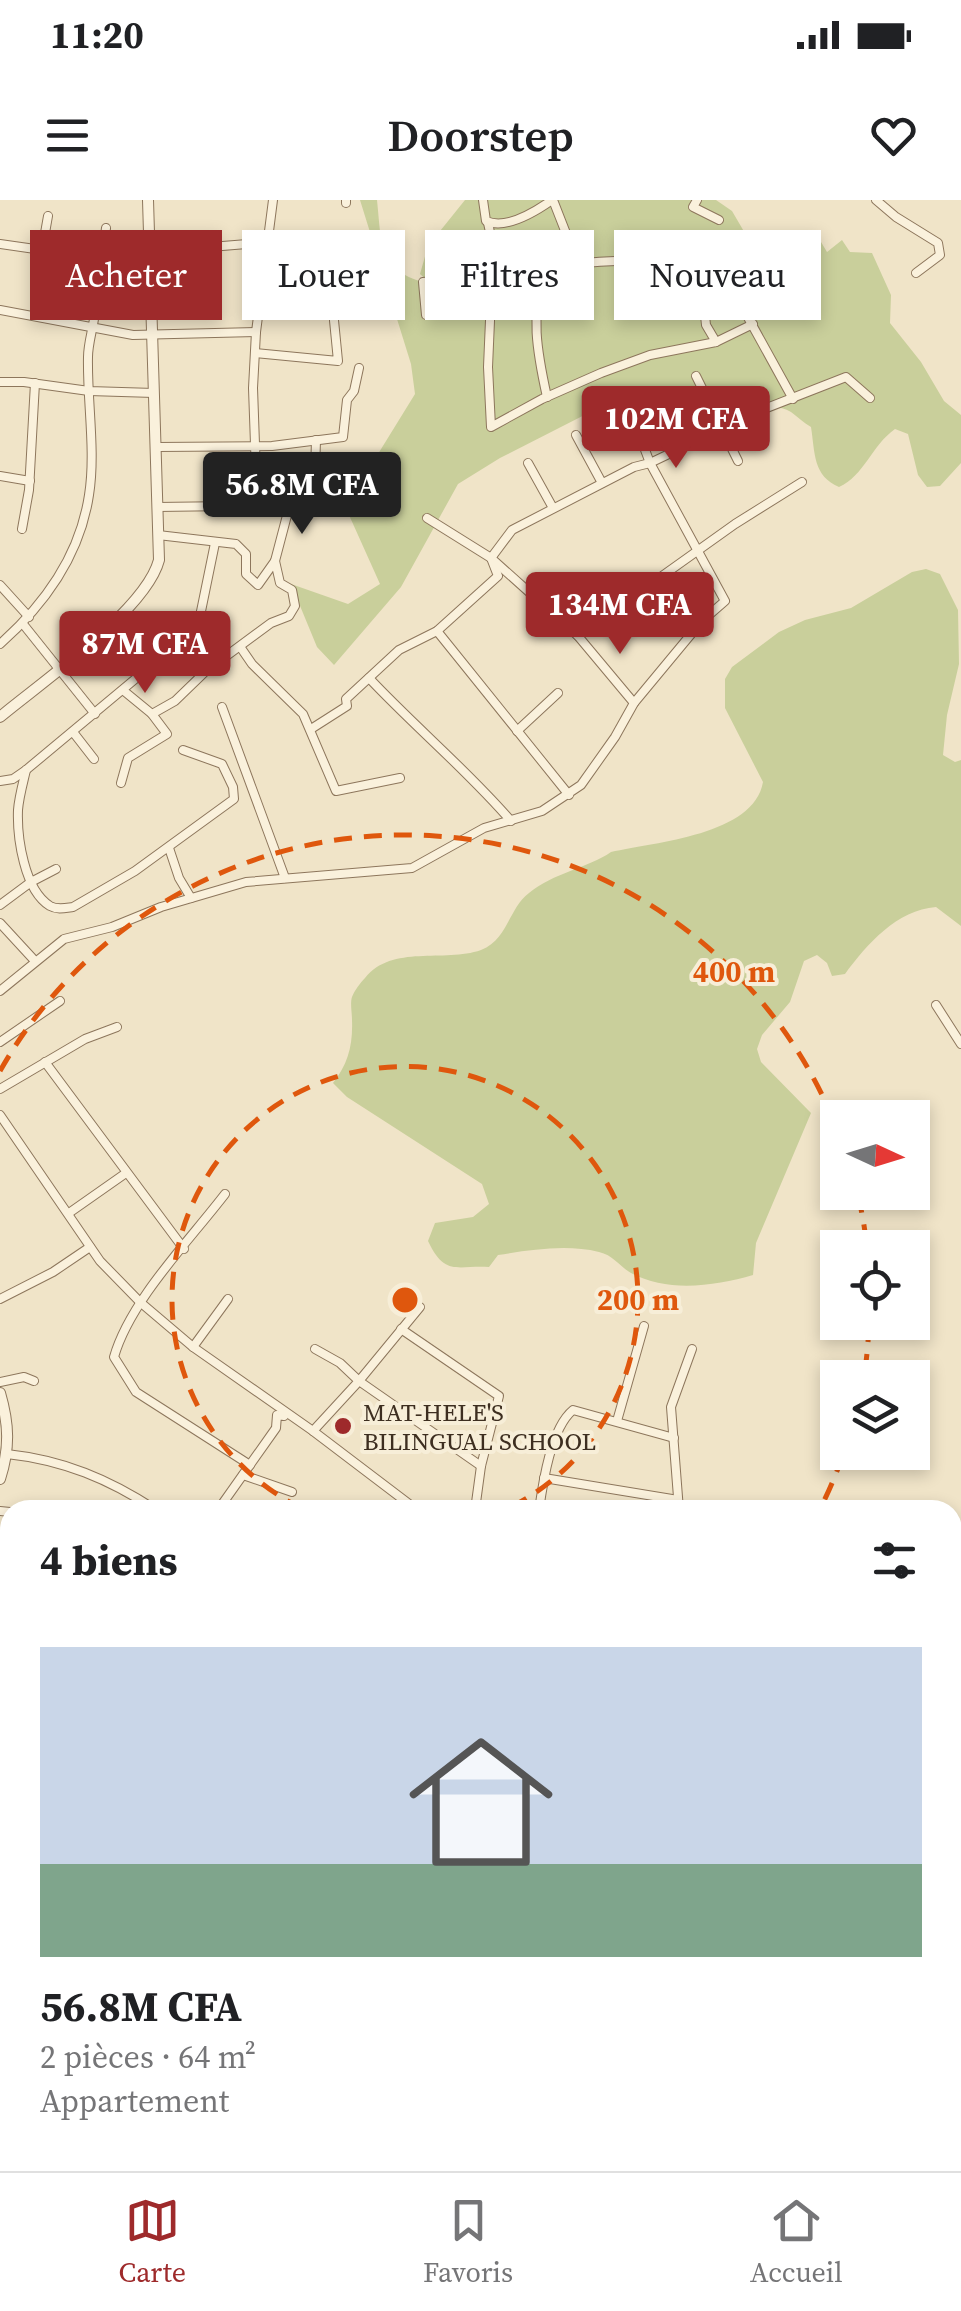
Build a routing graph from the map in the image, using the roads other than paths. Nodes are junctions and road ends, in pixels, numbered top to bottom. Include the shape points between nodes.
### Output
1 (148, 200) edge
2 (273, 200) edge
3 (483, 200) edge
4 (553, 200) edge
5 (876, 200) edge
6 (692, 202) edge
7 (48, 216) dead end
8 (719, 220) dead end
9 (488, 223) junction
10 (106, 228) dead end
11 (148, 230) edge
12 (268, 230) edge
13 (490, 230) edge
14 (565, 230) edge
15 (0, 244) edge
16 (916, 274) dead end
17 (0, 310) edge
18 (151, 320) edge
19 (257, 320) edge
20 (334, 320) edge
21 (491, 320) edge
22 (536, 320) edge
23 (705, 320) edge
24 (751, 320) edge
25 (753, 324) junction
26 (93, 327) junction
27 (256, 332) junction
28 (152, 334) junction
29 (716, 342) junction
30 (255, 353) junction
31 (359, 368) dead end
32 (696, 376) dead end
33 (0, 382) edge
34 (35, 383) junction
35 (89, 391) junction
36 (154, 392) junction
37 (547, 397) junction
38 (870, 398) dead end
39 (793, 400) junction
40 (628, 404) dead end
41 (723, 428) junction
42 (576, 435) dead end
43 (316, 440) junction
44 (254, 446) junction
45 (156, 447) junction
46 (738, 461) dead end
47 (650, 463) junction
48 (528, 464) dead end
49 (0, 476) edge
50 (30, 481) junction
51 (802, 482) dead end
52 (602, 483) junction
53 (257, 501) junction
54 (290, 504) junction
55 (157, 507) junction
56 (553, 508) junction
57 (427, 518) dead end
58 (22, 530) dead end
59 (158, 535) junction
60 (215, 544) junction
61 (698, 550) junction
62 (491, 558) junction
63 (275, 561) junction
64 (0, 585) edge
65 (26, 620) junction
66 (437, 631) junction
67 (578, 636) junction
68 (0, 644) edge
69 (241, 648) junction
70 (59, 669) junction
71 (369, 678) junction
72 (124, 691) junction
73 (558, 693) dead end
74 (634, 703) junction
75 (222, 708) dead end
76 (95, 714) junction
77 (152, 714) junction
78 (0, 716) edge
79 (311, 729) junction
80 (517, 731) junction
81 (74, 732) junction
82 (183, 750) dead end
83 (94, 759) dead end
84 (26, 770) junction
85 (400, 778) dead end
86 (0, 780) edge
87 (121, 784) dead end
88 (255, 792) junction
89 (569, 795) junction
90 (234, 799) junction
91 (511, 821) junction
92 (169, 848) junction
93 (56, 869) dead end
94 (284, 878) junction
95 (32, 882) junction
96 (190, 898) junction
97 (0, 905) edge
98 (0, 923) edge
99 (35, 960) junction
100 (0, 991) edge
101 (60, 1001) dead end
102 (936, 1005) dead end
103 (116, 1027) dead end
104 (0, 1042) edge
105 (961, 1044) edge
106 (45, 1062) junction
107 (0, 1074) edge
108 (3, 1087) edge
109 (0, 1115) edge
110 (126, 1173) junction
111 (225, 1194) dead end
112 (68, 1213) junction
113 (90, 1247) junction
114 (184, 1249) junction
115 (0, 1299) edge
116 (228, 1299) dead end
117 (140, 1302) junction
118 (420, 1307) dead end
119 (644, 1326) dead end
120 (401, 1328) junction
121 (193, 1347) junction
122 (315, 1348) dead end
123 (692, 1349) dead end
124 (359, 1381) junction
125 (0, 1382) edge
126 (34, 1382) dead end
127 (0, 1393) edge
128 (288, 1416) junction
129 (617, 1421) junction
130 (313, 1431) junction
131 (4, 1438) edge
132 (674, 1438) junction
133 (7, 1454) junction
134 (250, 1466) junction
135 (481, 1466) junction
136 (243, 1474) junction
137 (544, 1478) junction
138 (0, 1479) edge
139 (292, 1492) dead end
140 (138, 1498) joint
141 (141, 1500) edge
142 (225, 1500) edge
143 (394, 1500) edge
144 (476, 1500) edge
145 (541, 1500) edge
146 (654, 1500) edge
147 (679, 1500) edge

1 - 11 street
2 - 12 street
3 - 9 street
4 - 9 street via 524,216
4 - 14 street
5 - 16 street via 938,243 940,255
6 - 8 street
7 - 15 street via 42,250
9 - 13 street
10 - 26 street
17 - 26 street
18 - 28 street
19 - 27 street
20 - 30 street via 338,361
21 - 37 street via 491,427
22 - 37 street
23 - 29 street
24 - 25 street
25 - 29 street
25 - 39 street
26 - 28 street
26 - 35 street
27 - 28 street
27 - 30 street
28 - 36 street
29 - 37 street via 650,356
30 - 44 street
31 - 43 street via 344,437
32 - 41 street
33 - 34 street
34 - 35 street
34 - 50 street
35 - 36 street
35 - 65 street via 89,494 81,526 62,572
36 - 45 street
38 - 39 street via 846,377
39 - 41 street
40 - 47 street
41 - 46 street
41 - 47 street
42 - 52 street
43 - 44 street
43 - 54 street via 314,505
44 - 45 street
44 - 53 street
45 - 55 street
47 - 52 street
47 - 61 street
48 - 56 street
49 - 50 street
50 - 58 street
51 - 61 street
52 - 56 street
53 - 54 street
53 - 55 street
54 - 63 street
55 - 59 street
56 - 62 street via 512,530
57 - 62 street
59 - 60 street
59 - 70 street via 159,560 146,591
60 - 63 street via 236,544 246,554 246,574 258,585
60 - 72 street via 194,630
61 - 67 street
61 - 74 street via 725,600
62 - 66 street via 498,576
62 - 67 street
63 - 69 street via 296,606
64 - 65 street
65 - 68 street
65 - 70 street
66 - 71 street via 399,650
66 - 80 street
67 - 74 street
69 - 77 street
69 - 79 street
70 - 76 street
70 - 78 street
71 - 79 street via 346,699 347,706
71 - 91 street
72 - 76 street
72 - 77 street
73 - 80 street
74 - 89 street
75 - 88 street
76 - 81 street
77 - 87 street via 167,734 128,758
79 - 85 street via 336,791
80 - 89 street
81 - 83 street
81 - 84 street
82 - 90 street via 222,764
84 - 86 street
84 - 95 street via 18,830
88 - 90 street
88 - 94 street
89 - 91 street
90 - 92 street
91 - 94 street via 484,828 412,868
92 - 95 street via 73,906 48,905
92 - 96 street
93 - 95 street
94 - 96 street
95 - 97 street
96 - 99 street via 64,939
98 - 99 street
99 - 100 street
101 - 104 street
102 - 105 street
103 - 106 street
106 - 108 street
106 - 110 street
107 - 108 street
109 - 112 street
110 - 112 street
110 - 114 street
111 - 114 street
112 - 113 street
113 - 115 street
113 - 117 street
114 - 117 street
116 - 121 street
117 - 121 street
117 - 134 street via 114,1357 136,1392
118 - 120 street
119 - 129 street
120 - 124 street
120 - 135 street via 499,1396
121 - 128 street
122 - 124 street
123 - 132 street via 671,1407
124 - 130 street
124 - 135 street
125 - 126 street
127 - 131 street
128 - 130 street
128 - 134 street via 278,1415
129 - 132 street
129 - 137 street via 573,1410 562,1419
130 - 143 street
131 - 133 street
132 - 147 street
133 - 138 street
133 - 140 street via 62,1463
134 - 136 street
135 - 144 street
136 - 139 street
136 - 142 street
137 - 145 street
137 - 146 street
140 - 141 street

